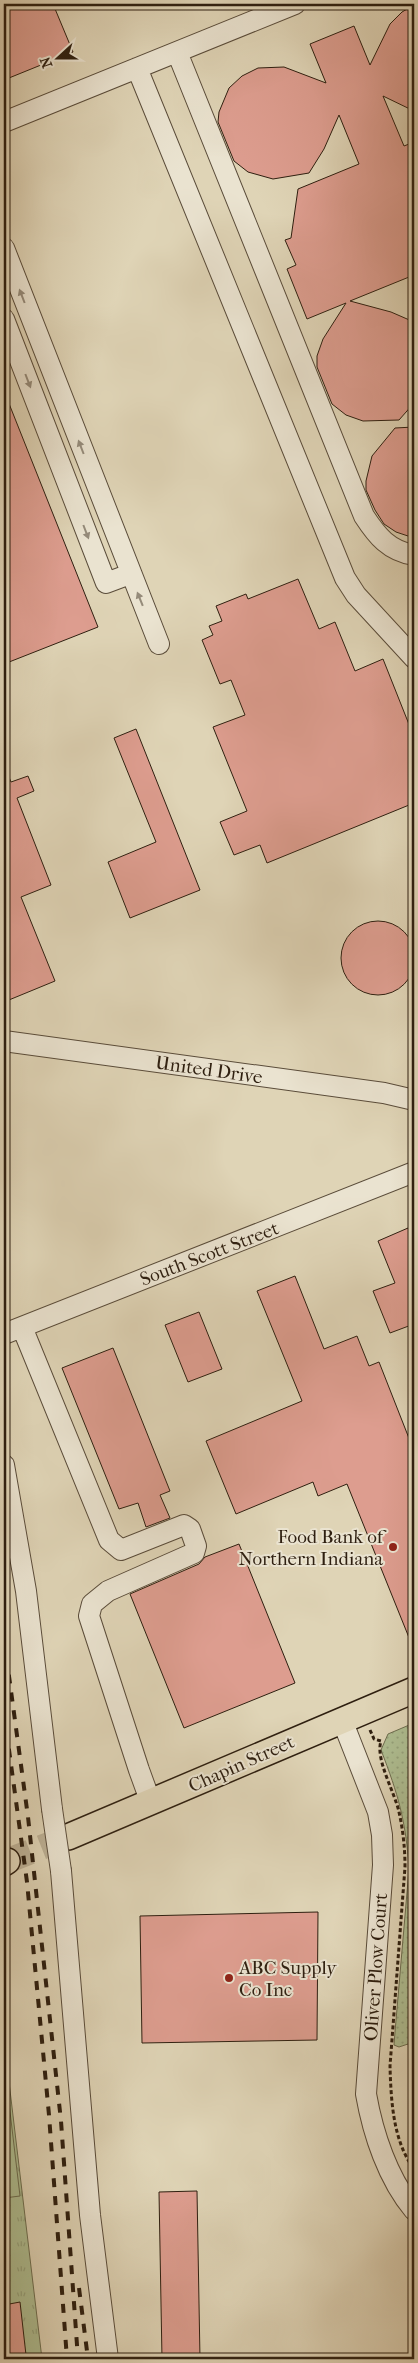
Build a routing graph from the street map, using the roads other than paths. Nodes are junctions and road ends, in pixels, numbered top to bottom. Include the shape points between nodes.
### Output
1 (295, 4) edge
2 (177, 52) junction
3 (137, 68) junction
4 (4, 122) edge
5 (4, 248) edge
6 (4, 319) edge
7 (414, 555) edge
8 (130, 574) junction
9 (159, 644) dead end
10 (414, 658) edge
11 (4, 1041) edge
12 (414, 1100) edge
13 (414, 1172) edge
14 (13, 1330) edge
15 (4, 1464) edge
16 (414, 1690) edge
17 (342, 1720) junction
18 (152, 1803) junction
19 (68, 1837) tunnel mouth
20 (414, 2210) edge
21 (108, 2359) edge

1 - 2 street
2 - 3 street
2 - 7 street via 364,516 377,537 391,548
3 - 4 street
3 - 10 street via 345,578 356,595
8 -> 5 street
6 -> 8 street via 106,583
9 -> 8 street
11 - 12 street, United Drive via 384,1093
13 - 14 street, South Scott Street
14 - 18 street via 108,1540 121,1550 184,1525 190,1529 196,1546 194,1553 108,1591 92,1604 90,1616
15 - 21 street, bridge via 26,1591 61,1871 90,2214
16 - 17 main road, Chapin Street
17 - 18 main road, Chapin Street
17 - 20 street, Oliver Plow Court via 378,1812 382,1835 383,1871 366,2094 394,2181
18 - 19 main road, Chapin Street

